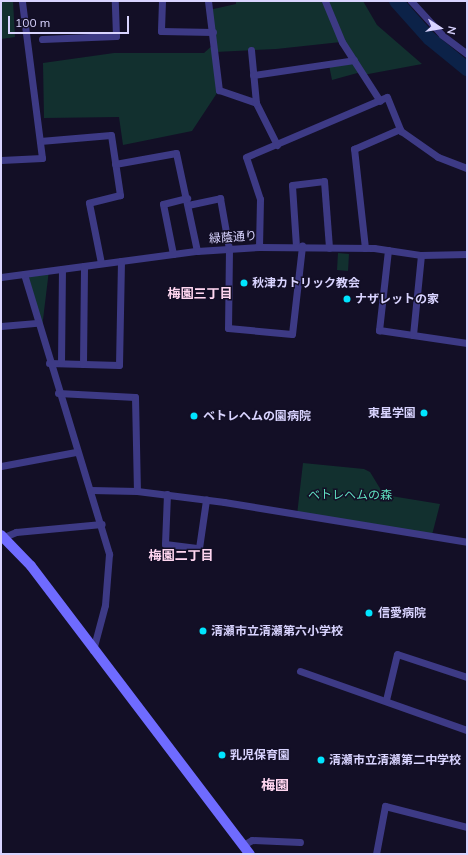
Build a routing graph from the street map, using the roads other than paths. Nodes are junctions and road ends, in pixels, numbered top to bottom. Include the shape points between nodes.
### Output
1 (22, 1) edge
2 (115, 1) edge
3 (162, 1) edge
4 (208, 1) edge
5 (325, 1) edge
6 (411, 1) edge
7 (213, 32) junction
8 (42, 39) dead end
9 (251, 50) dead end
10 (467, 54) edge
11 (354, 60) junction
12 (253, 75) junction
13 (380, 101) junction
14 (256, 103) junction
15 (400, 129) junction
16 (40, 141) junction
17 (277, 145) junction
18 (1, 160) edge
19 (115, 164) junction
20 (467, 168) edge
21 (188, 202) junction
22 (299, 246) junction
23 (260, 247) junction
24 (329, 248) junction
25 (364, 248) junction
26 (229, 249) junction
27 (388, 250) junction
28 (197, 251) junction
29 (173, 254) junction
30 (467, 254) edge
31 (421, 255) junction
32 (121, 261) junction
33 (101, 263) junction
34 (84, 266) junction
35 (62, 269) junction
36 (24, 274) junction
37 (1, 277) edge
38 (37, 323) junction
39 (1, 326) edge
40 (413, 335) junction
41 (467, 343) edge
42 (49, 363) junction
43 (61, 363) junction
44 (84, 364) junction
45 (58, 393) junction
46 (76, 452) junction
47 (1, 466) edge
48 (91, 490) junction
49 (137, 492) junction
50 (167, 494) junction
51 (206, 500) junction
52 (102, 524) junction
53 (2, 536) edge
54 (467, 542) edge
55 (93, 650) junction
56 (300, 671) dead end
57 (467, 677) edge
58 (386, 700) junction
59 (467, 730) edge
60 (467, 827) edge
61 (300, 842) dead end
62 (243, 845) junction
63 (250, 854) edge
64 (376, 854) edge

1 - 16 street
2 - 8 street via 116,36
3 - 7 street via 161,31
4 - 7 street
5 - 11 street via 342,42
6 - 10 street via 442,35
7 - 14 street via 219,90
9 - 12 street
11 - 12 street
11 - 13 street
12 - 14 street
13 - 15 street via 387,97
13 - 17 street
14 - 17 street
15 - 20 street via 438,157
15 - 25 street via 354,149
16 - 18 street via 42,158
16 - 19 street via 111,135
17 - 23 street via 246,157 260,199
19 - 21 street via 176,153
19 - 33 street via 120,195 89,203
21 - 26 street via 220,198
21 - 28 street
21 - 29 street via 163,204
22 - 23 street, 緑蔭通り
22 - 24 street, 緑蔭通り
22 - 24 street via 292,185 324,181
22 - 26 street via 292,334 228,328
23 - 26 street, 緑蔭通り
24 - 25 street, 緑蔭通り
25 - 27 street, 緑蔭通り
26 - 28 street, 緑蔭通り
27 - 31 street, 緑蔭通り
27 - 40 street via 379,330
28 - 29 street, 緑蔭通り
29 - 32 street, 緑蔭通り
30 - 31 street, 緑蔭通り
31 - 40 street
32 - 33 street, 緑蔭通り
32 - 44 street via 119,365
33 - 34 street, 緑蔭通り
34 - 35 street, 緑蔭通り
34 - 44 street
35 - 36 street, 緑蔭通り
35 - 43 street
36 - 37 street, 緑蔭通り
36 - 38 street
38 - 39 street
38 - 42 street
40 - 41 street
42 - 43 street
42 - 45 street
43 - 44 street
45 - 46 street
45 - 49 street via 135,397
46 - 47 street
46 - 48 street
48 - 49 street
48 - 52 street
49 - 50 street
50 - 51 street
50 - 51 street via 165,544 199,548
51 - 54 street
52 - 53 street via 16,532
52 - 55 street via 109,554 109,575 105,605
53 - 55 street via 31,566
55 - 62 street via 204,790
56 - 58 street
57 - 58 street via 397,654
58 - 59 street
60 - 64 street via 385,806
61 - 62 street via 252,840
62 - 63 street

